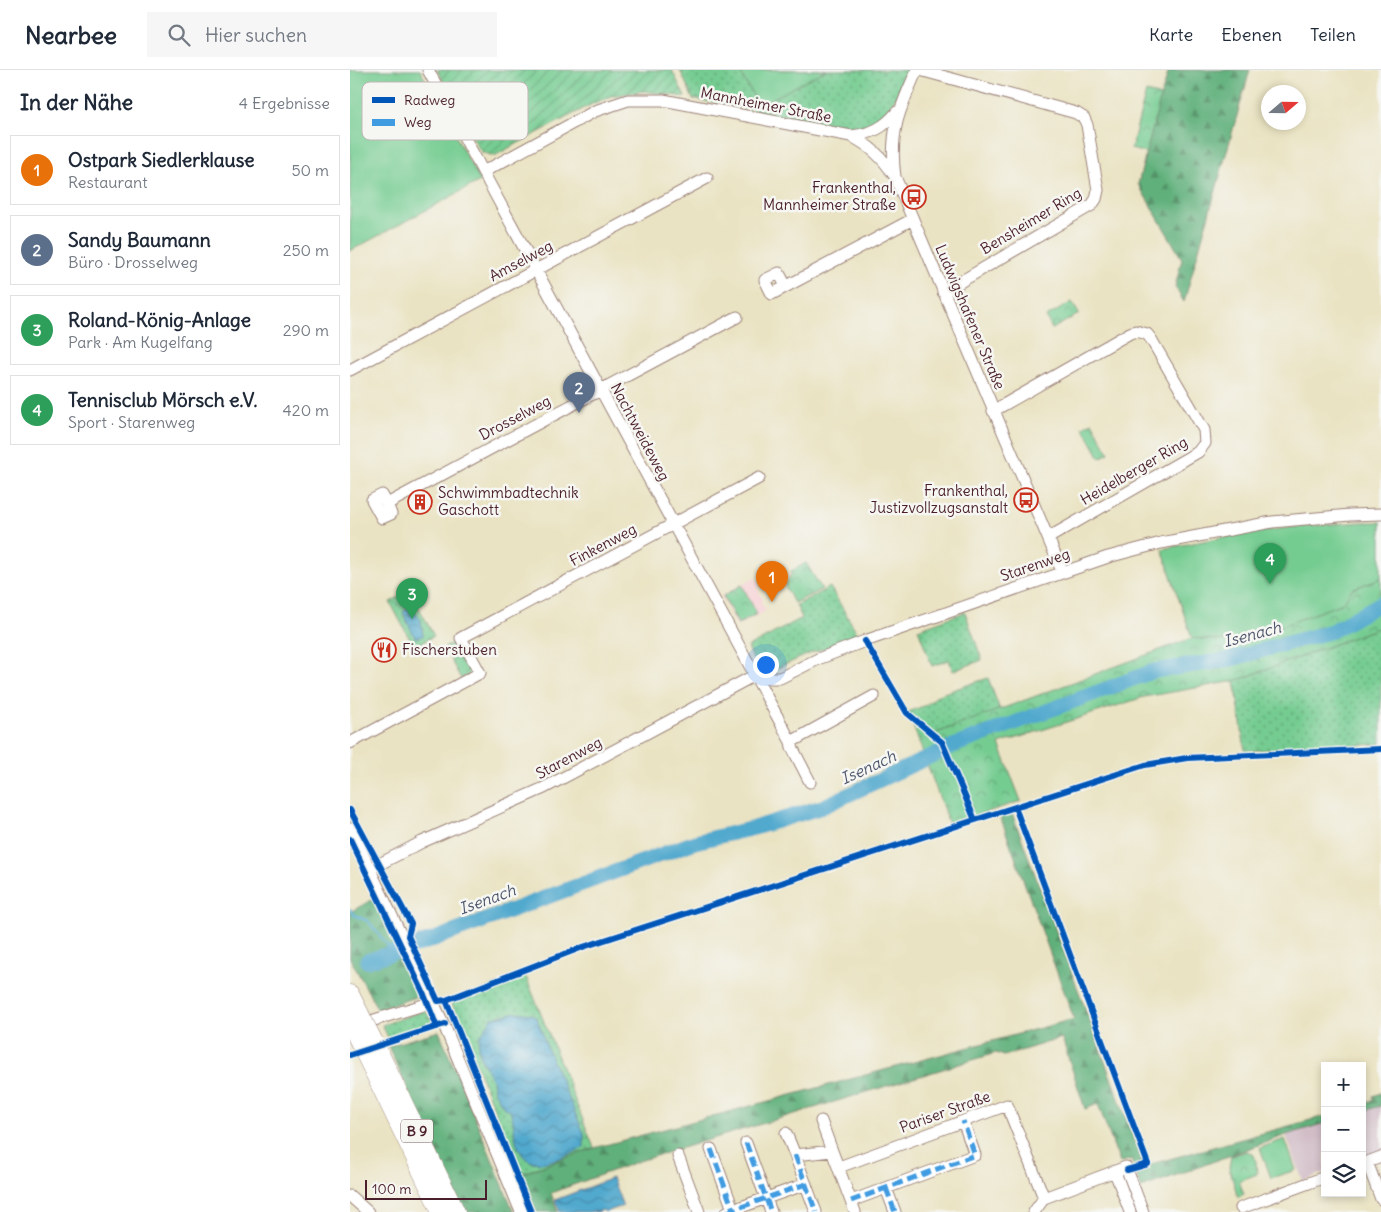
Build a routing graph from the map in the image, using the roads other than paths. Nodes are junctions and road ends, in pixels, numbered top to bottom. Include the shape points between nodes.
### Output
1 (428, 70) edge
2 (918, 70) edge
3 (434, 82) edge
4 (900, 109) junction
5 (851, 136) junction
6 (466, 140) edge
7 (483, 172) junction
8 (895, 177) junction
9 (707, 178) dead end
10 (913, 219) junction
11 (536, 270) junction
12 (786, 286) dead end
13 (943, 292) junction
14 (736, 317) dead end
15 (350, 370) edge
16 (600, 389) junction
17 (993, 411) junction
18 (759, 478) dead end
19 (386, 504) dead end
20 (1381, 514) edge
21 (673, 524) junction
22 (1048, 538) junction
23 (1062, 571) junction
24 (754, 675) junction
25 (780, 678) junction
26 (874, 696) dead end
27 (770, 704) junction
28 (791, 742) junction
29 (350, 744) edge
30 (810, 782) dead end
31 (350, 828) edge
32 (370, 868) junction
33 (350, 994) edge
34 (433, 1002) junction
35 (353, 1021) edge
36 (371, 1052) junction
37 (963, 1120) junction
38 (821, 1121) dead end
39 (786, 1133) dead end
40 (746, 1143) dead end
41 (712, 1149) dead end
42 (832, 1150) junction
43 (678, 1156) dead end
44 (795, 1156) junction
45 (1381, 1157) edge
46 (1366, 1163) edge
47 (1366, 1165) edge
48 (839, 1167) junction
49 (1115, 1172) junction
50 (1321, 1178) edge
51 (806, 1184) junction
52 (886, 1188) junction
53 (350, 1196) edge
54 (1044, 1198) junction
55 (766, 1199) junction
56 (1381, 1199) edge
57 (853, 1206) edge
58 (1241, 1208) dead end
59 (731, 1211) edge
60 (368, 1212) edge
61 (441, 1212) edge
62 (456, 1212) edge
63 (521, 1212) edge
64 (699, 1212) edge
65 (771, 1212) edge
66 (816, 1212) edge
67 (896, 1212) edge
68 (1034, 1212) edge
69 (1130, 1212) edge
70 (1143, 1212) edge

1 - 3 street, Nachtweideweg
2 - 4 street, Ludwigshafener Straße
2 - 13 street, Bensheimer Ring via 1084,118 1088,125 1098,190 1092,205
4 - 5 street, Mannheimer Straße via 878,130
4 - 8 street, Ludwigshafener Straße via 893,143
5 - 7 street, Mannheimer Straße via 663,100 628,100 596,111
5 - 8 street, Mannheimer Straße via 876,151
6 - 7 street, Nachtweideweg
7 - 11 street, Nachtweideweg
8 - 10 street, Ludwigshafener Straße
9 - 11 street, Amselweg
10 - 12 street
10 - 13 street, Ludwigshafener Straße
11 - 15 street, Amselweg
11 - 16 street, Nachtweideweg
13 - 17 street, Ludwigshafener Straße
14 - 16 street, Drosselweg
16 - 19 street, Drosselweg
16 - 21 street, Nachtweideweg
17 - 22 street, Ludwigshafener Straße
17 - 22 street, Heidelberger Ring via 1136,331 1147,334 1151,339 1204,430 1205,443 1198,452
18 - 21 street, Finkenweg
20 - 23 street, Starenweg via 1311,518 1246,527 1160,543
21 - 24 street, Nachtweideweg
21 - 29 street, Finkenweg via 461,638 480,673
22 - 23 street, Ludwigshafener Straße
23 - 25 street, Starenweg via 865,641
24 - 25 street
24 - 27 street, Nachtweideweg
24 - 32 street, Starenweg via 544,788
25 - 27 street via 773,689
26 - 28 street
27 - 28 street, Nachtweideweg
28 - 30 street, Nachtweideweg
31 - 32 street
32 - 34 street
33 - 35 highway, B 9
34 - 35 street
34 - 63 street
35 - 36 highway, B 9, bridge
36 - 61 highway, B 9
36 - 62 highway, B 9
37 - 48 street, Pariser Straße
37 - 52 street via 976,1155
37 - 54 street, Pariser Straße via 1007,1105
38 - 42 street
39 - 44 street
40 - 55 street
41 - 59 street
42 - 44 street
42 - 48 street
43 - 64 street
44 - 51 street
45 - 46 street
47 - 56 street
48 - 57 street
49 - 54 street
49 - 69 street
49 - 70 street via 1126,1167
50 - 58 street
51 - 55 street
51 - 66 street
52 - 57 street
52 - 67 street
53 - 60 street
54 - 68 street
55 - 59 street
55 - 65 street

